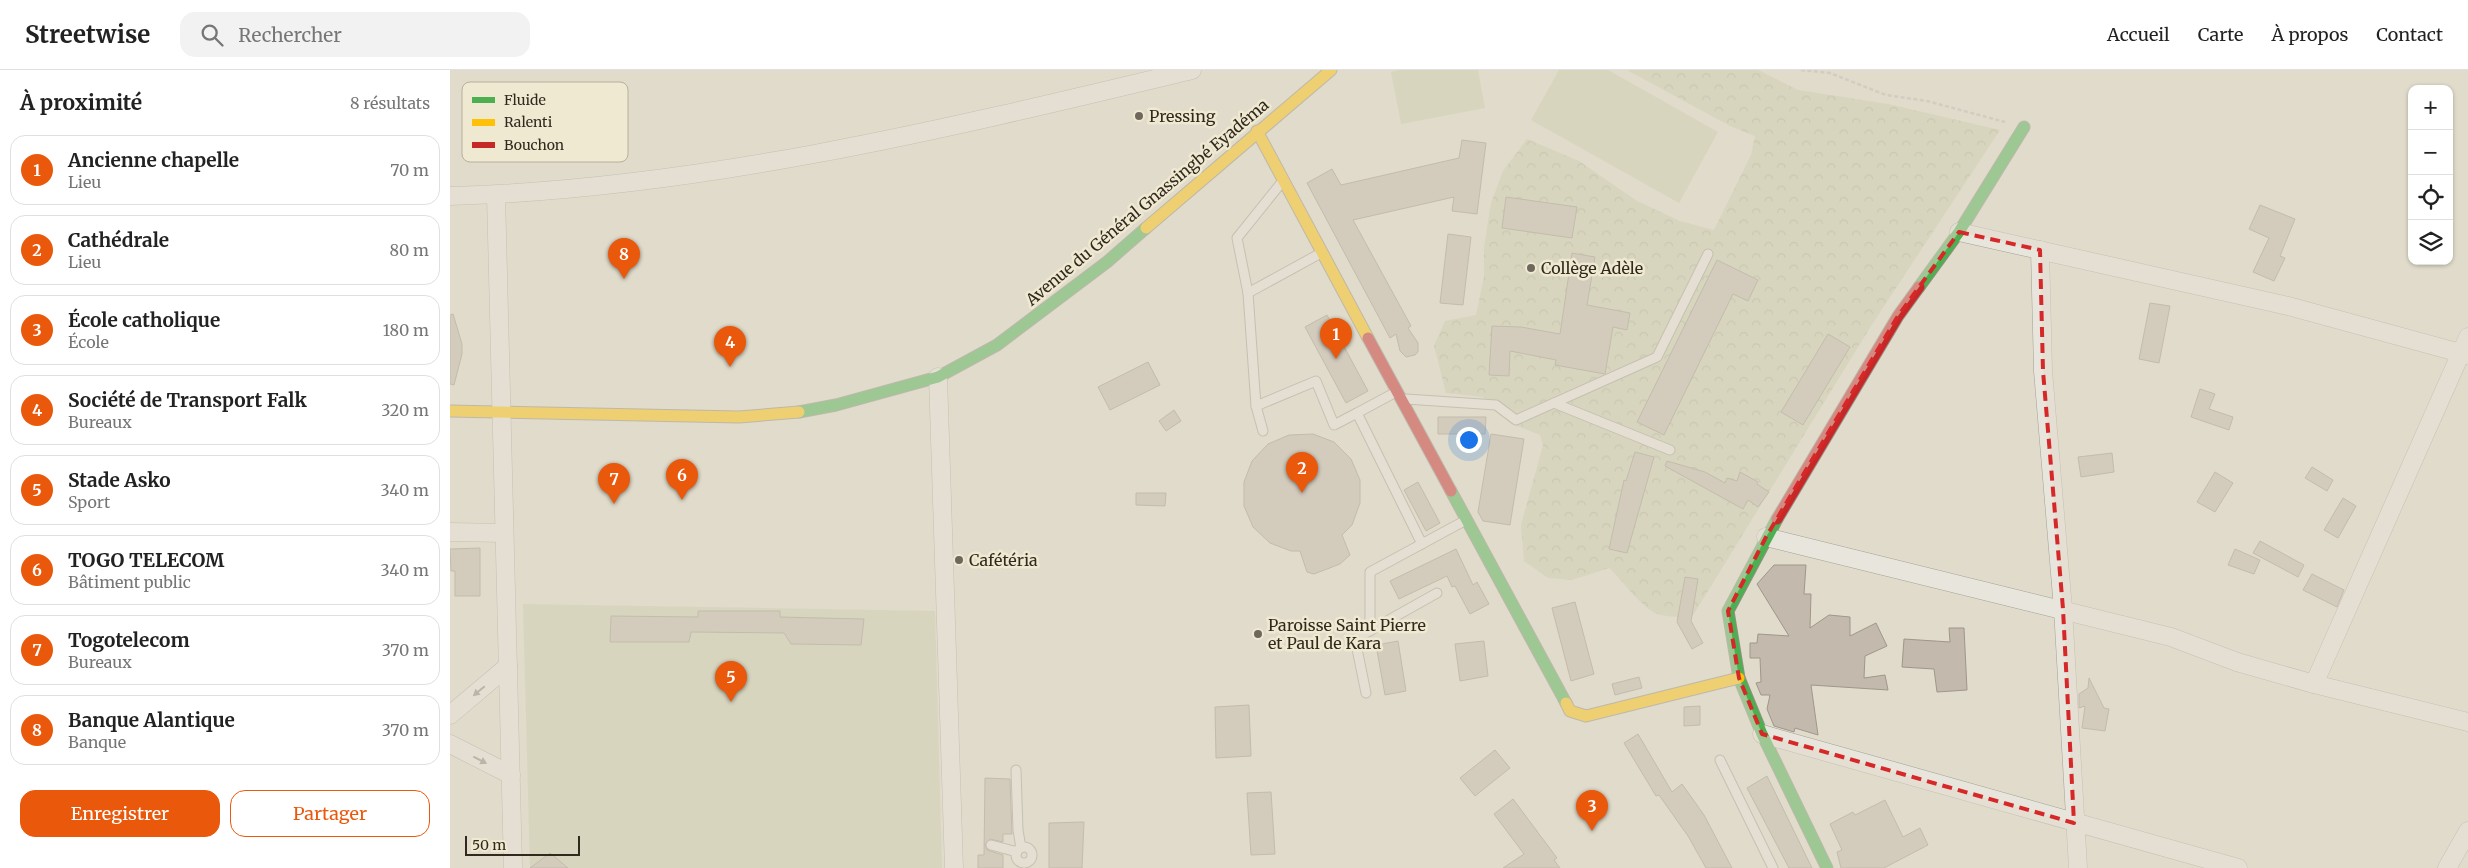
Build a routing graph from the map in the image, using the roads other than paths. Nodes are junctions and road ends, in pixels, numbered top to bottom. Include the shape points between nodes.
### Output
1 (1192, 70) edge
2 (1332, 70) edge
3 (2024, 127) road end
4 (1256, 131) junction
5 (1283, 181) junction
6 (496, 195) junction
7 (450, 196) edge
8 (1959, 232) junction
9 (2040, 250) junction
10 (1322, 252) junction
11 (1708, 254) dead end
12 (1248, 293) junction
13 (2466, 348) edge
14 (938, 377) junction
15 (1398, 395) junction
16 (1554, 403) junction
17 (1256, 406) junction
18 (450, 411) edge
19 (502, 412) junction
20 (1358, 413) junction
21 (1263, 431) dead end
22 (1670, 450) dead end
23 (1466, 520) junction
24 (450, 532) edge
25 (503, 533) junction
26 (1766, 537) junction
27 (1422, 544) junction
28 (1437, 593) dead end
29 (2063, 609) junction
30 (1370, 630) junction
31 (508, 666) junction
32 (1739, 678) junction
33 (2314, 684) junction
34 (1366, 693) dead end
35 (450, 715) edge
36 (2468, 722) edge
37 (1762, 734) junction
38 (450, 744) edge
39 (1720, 760) dead end
40 (1016, 770) dead end
41 (511, 775) junction
42 (2074, 823) junction
43 (2468, 832) edge
44 (991, 845) dead end
45 (1019, 850) junction
46 (1024, 866) edge
47 (513, 868) edge
48 (954, 868) edge
49 (1772, 868) edge
50 (1827, 868) edge
51 (2078, 868) edge
52 (2238, 868) edge
53 (2447, 868) edge

1 - 6 street via 994,117 746,165 622,184
2 - 4 street, Avenue du Général Gnassingbé Eyadéma
3 - 8 street
4 - 5 street
4 - 14 street, Avenue du Général Gnassingbé Eyadéma via 1106,262 1044,311 997,345
5 - 10 street
5 - 12 lane via 1237,238
6 - 7 street
6 - 19 street
8 - 9 street
8 - 26 street via 1898,316
9 - 13 street
9 - 29 street via 2043,371
10 - 12 lane
10 - 15 street
11 - 16 lane via 1657,357
12 - 17 lane
13 - 33 street
14 - 19 street, Avenue du Général Gnassingbé Eyadéma via 836,405 788,414 739,417
14 - 48 street
15 - 16 lane via 1425,402 1496,405 1516,420
15 - 20 lane
15 - 23 street
16 - 22 lane
17 - 20 lane via 1316,381 1334,424
17 - 21 lane
18 - 19 street, Avenue du Général Gnassingbé Eyadéma
19 - 25 street
20 - 27 lane
23 - 27 lane
23 - 32 street via 1570,711 1586,716
24 - 25 street
25 - 31 street
26 - 29 street
26 - 32 street via 1728,611
27 - 30 lane via 1370,572
28 - 30 lane
29 - 33 street via 2171,637 2237,662
29 - 42 street
30 - 34 lane via 1355,639
31 -> 35 street
31 - 41 street
32 - 37 street
33 - 36 street
37 - 42 street
37 - 50 street
38 -> 41 street
39 - 49 lane
40 - 45 lane
41 - 47 street
42 - 51 street
42 - 52 street
43 - 53 street
44 - 45 lane
45 - 46 lane via 1018,861
45 - 46 lane via 1028,848 1032,852 1032,859

